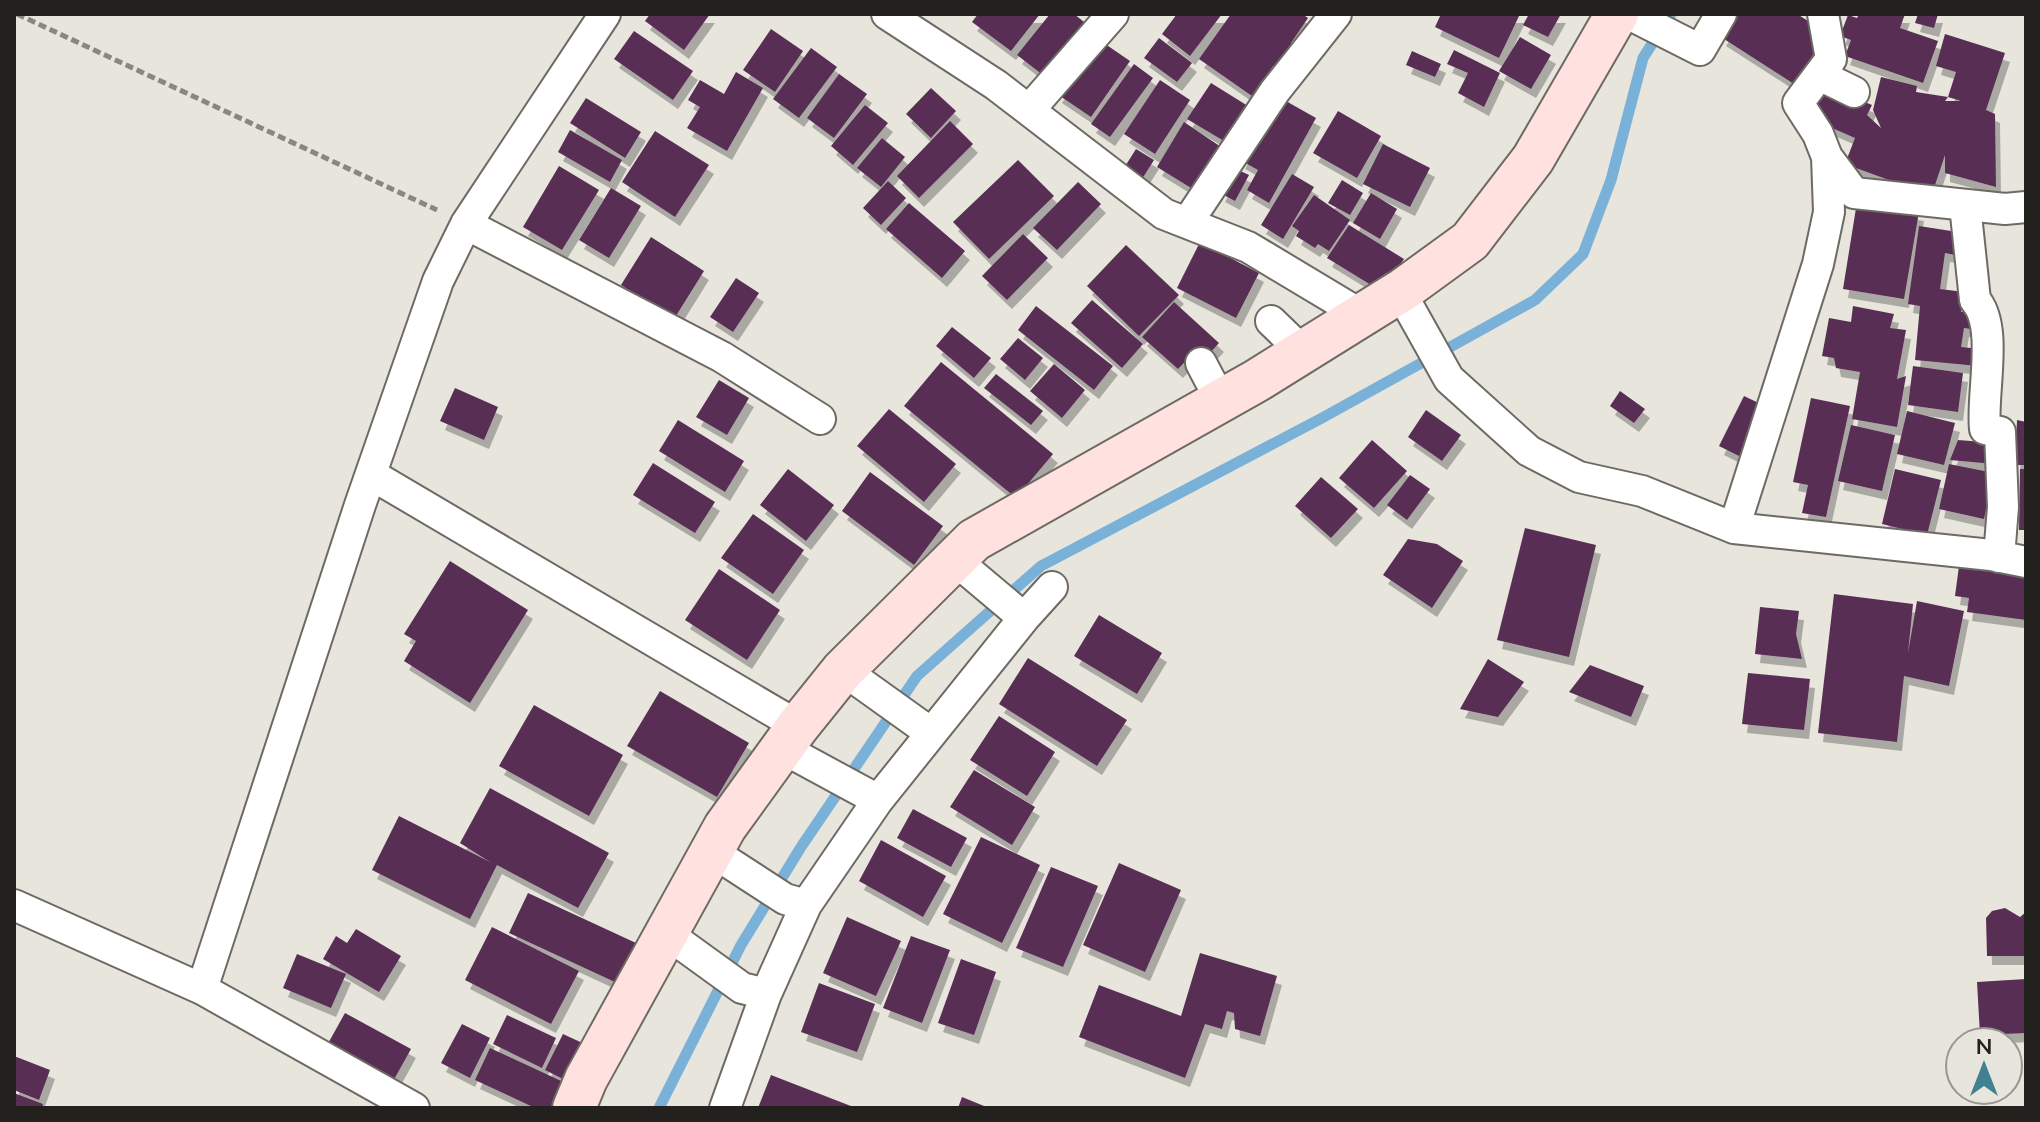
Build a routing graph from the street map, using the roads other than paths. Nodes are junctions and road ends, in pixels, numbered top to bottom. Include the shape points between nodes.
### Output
1 (605, 14) edge
2 (887, 14) edge
3 (1113, 14) edge
4 (1336, 14) edge
5 (1721, 14) edge
6 (1823, 14) edge
7 (1629, 16) edge
8 (1819, 75) junction
9 (1854, 92) dead end
10 (1029, 110) junction
11 (1827, 157) junction
12 (1965, 205) junction
13 (2026, 207) edge
14 (1187, 223) junction
15 (466, 224) junction
16 (1406, 297) junction
17 (1363, 316) junction
18 (1271, 321) dead end
19 (1303, 352) junction
20 (1201, 363) dead end
21 (1221, 401) junction
22 (820, 419) dead end
23 (372, 475) junction
24 (1734, 528) junction
25 (2013, 560) edge
26 (965, 567) junction
27 (1052, 587) dead end
28 (1018, 614) junction
29 (853, 677) junction
30 (920, 724) junction
31 (795, 745) junction
32 (871, 796) junction
33 (724, 859) junction
34 (796, 902) junction
35 (14, 905) edge
36 (675, 939) junction
37 (202, 989) junction
38 (754, 991) junction
39 (414, 1108) edge
40 (574, 1108) edge
41 (725, 1108) edge

1 - 15 street
2 - 10 street
3 - 10 street
4 - 14 street via 1275,91
5 - 7 street via 1700,50
6 - 8 street via 1831,59
7 - 16 main road via 1533,159 1470,241
8 - 9 street
8 - 11 street via 1798,103
10 - 14 street via 1164,214
11 - 12 street via 1854,193
11 - 24 street via 1829,212 1818,264
12 - 13 street
12 - 25 street via 1975,300 1983,309 1987,342 1985,429 2000,432 2003,507
14 - 17 street via 1248,247
15 - 22 street via 722,357
15 - 23 street via 438,281
16 - 17 main road
16 - 24 street via 1449,379 1529,451 1579,477 1642,491
17 - 19 main road
18 - 19 street
19 - 21 main road
20 - 21 street
21 - 26 main road via 974,540
23 - 31 street
23 - 37 street
24 - 25 street
26 - 28 street
26 - 29 main road
27 - 28 street
28 - 30 street
29 - 30 street
29 - 31 main road
30 - 32 street
31 - 32 street
31 - 33 main road via 725,827
32 - 34 street
33 - 34 street
33 - 36 main road
34 - 38 street
35 - 37 street
36 - 38 street
36 - 40 main road via 586,1079
37 - 39 street
38 - 41 street

